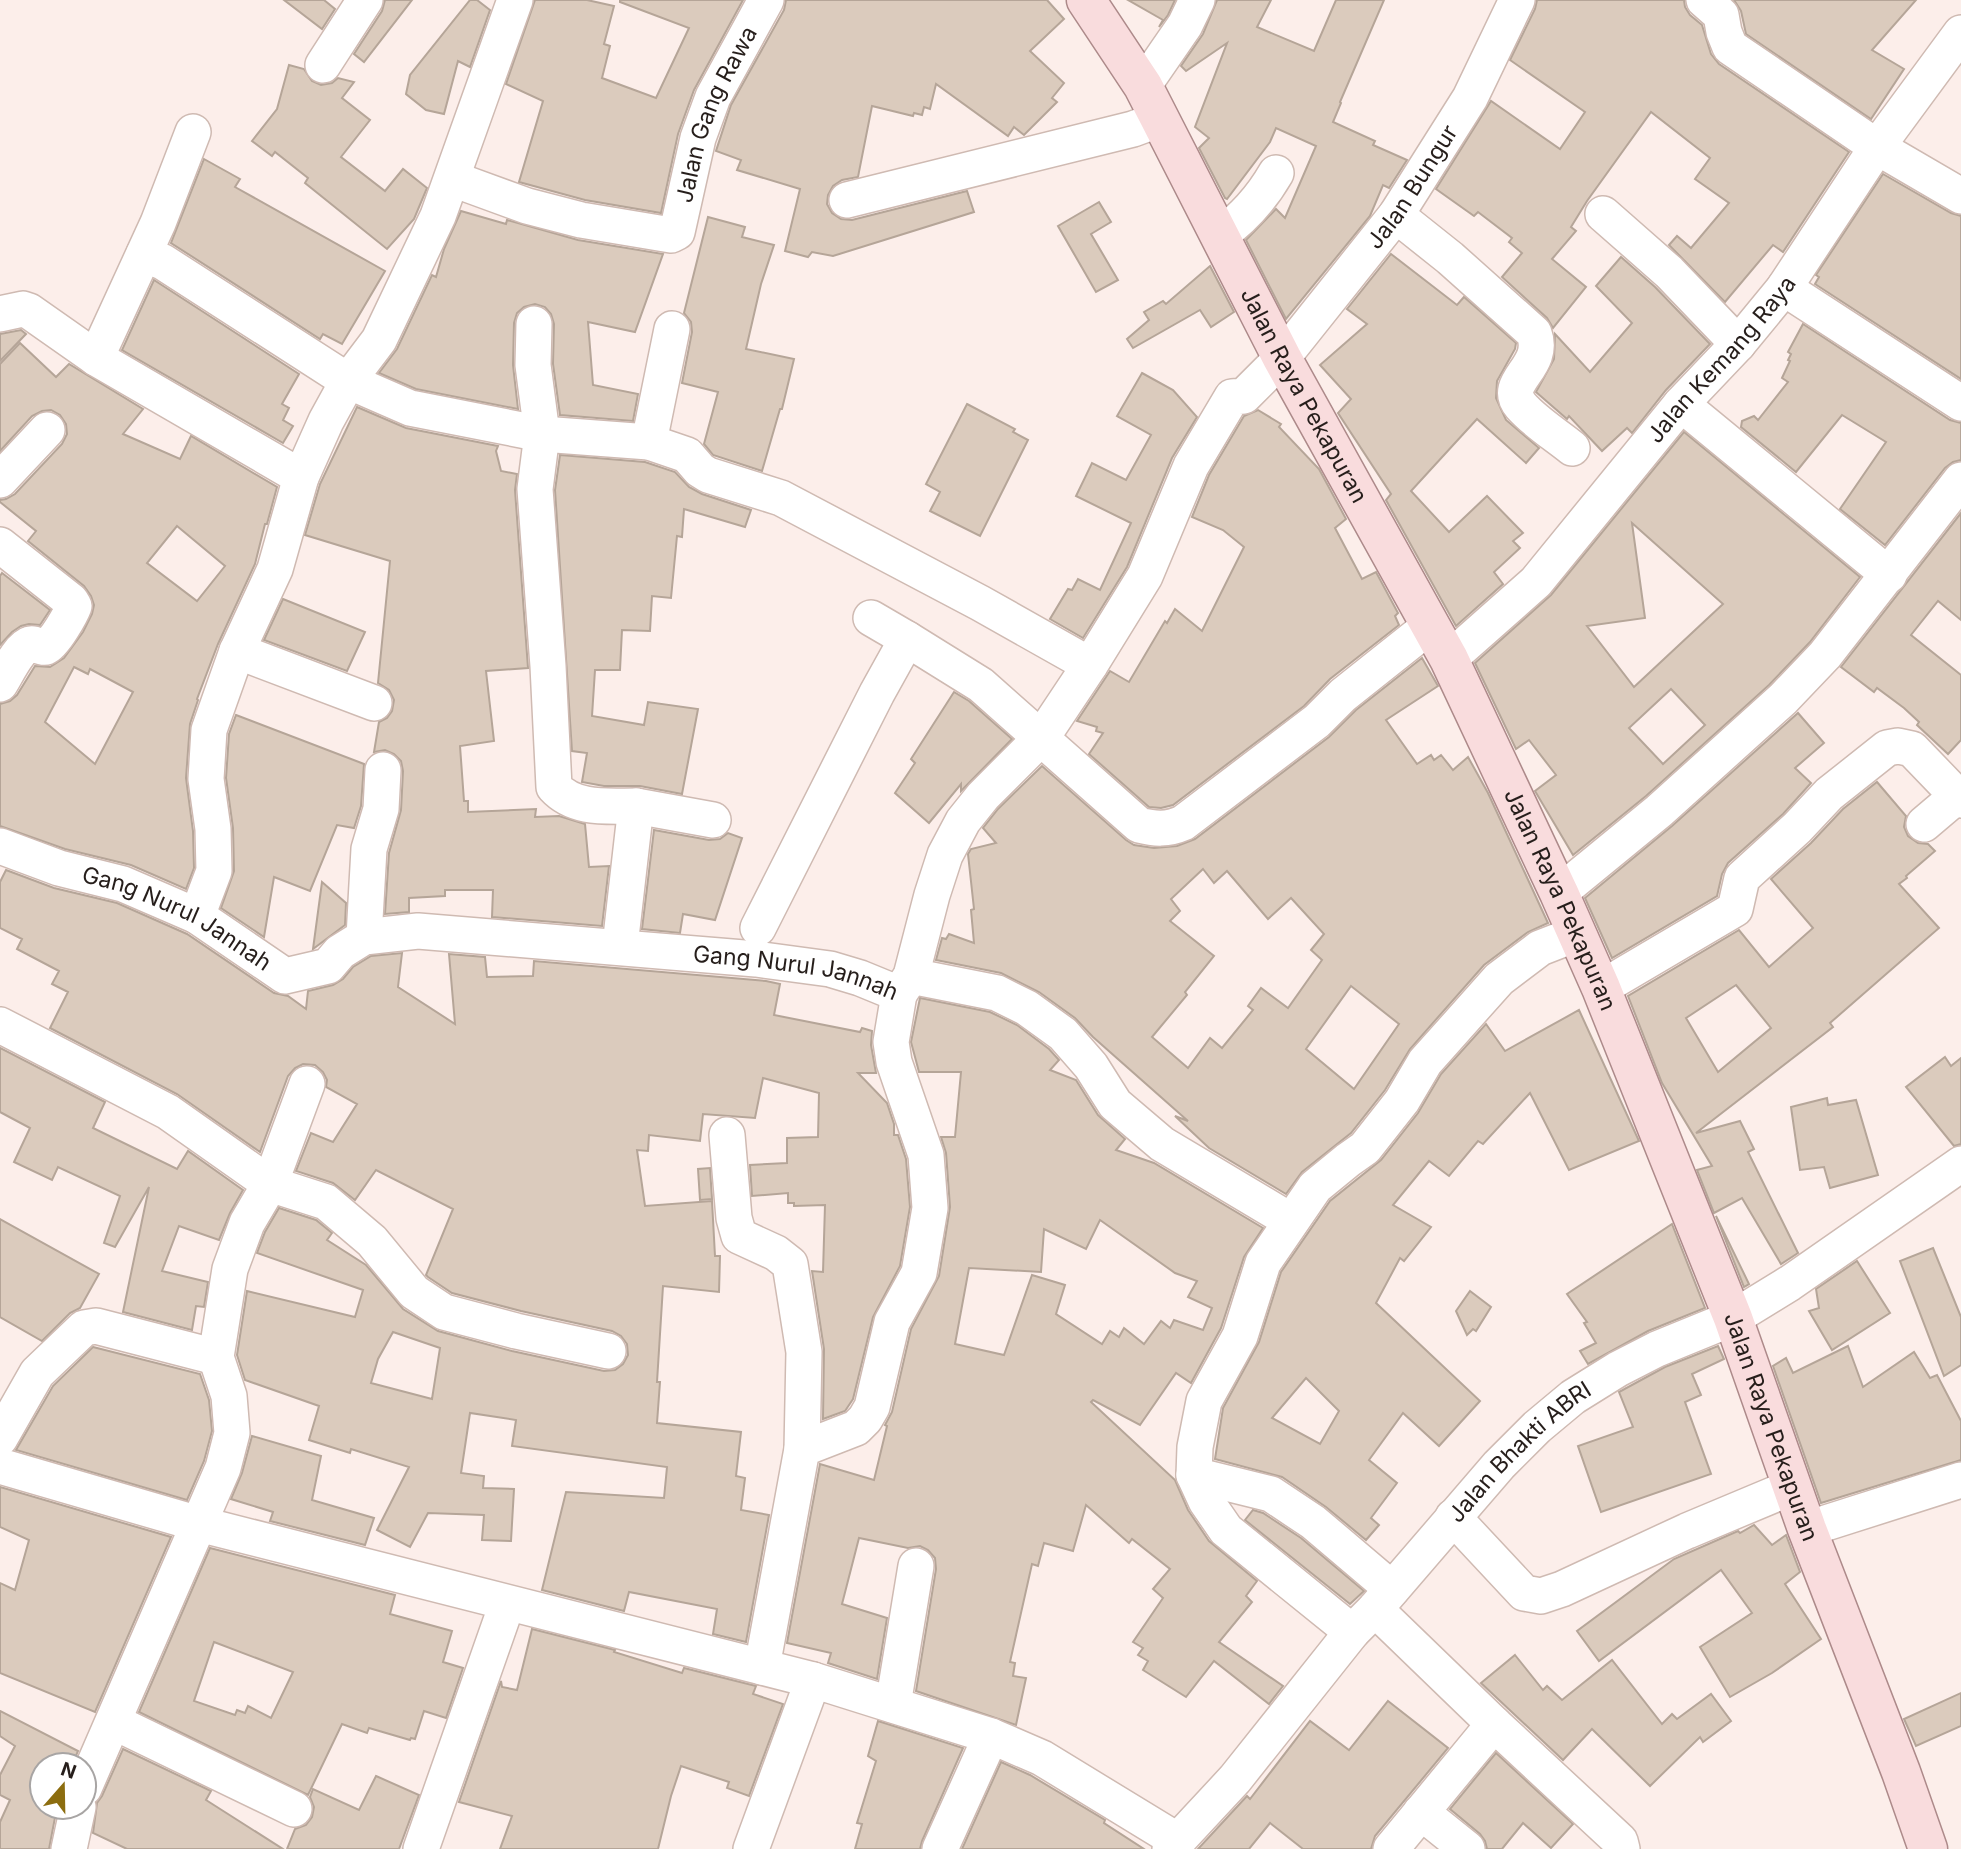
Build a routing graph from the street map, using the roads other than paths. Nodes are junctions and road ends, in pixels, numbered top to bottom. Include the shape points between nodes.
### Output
1 (365, 0) edge
2 (515, 0) edge
3 (766, 0) edge
4 (1086, 0) edge
5 (1197, 0) edge
6 (1517, 0) edge
7 (1704, 0) edge
8 (1961, 33) edge
9 (323, 65) dead end
10 (1143, 86) junction
11 (1160, 120) junction
12 (193, 132) dead end
13 (1877, 147) junction
14 (1276, 173) dead end
15 (453, 179) junction
16 (1961, 196) edge
17 (847, 200) dead end
18 (1603, 214) dead end
19 (1396, 215) junction
20 (1220, 236) junction
21 (144, 254) junction
22 (1784, 288) junction
23 (0, 314) edge
24 (534, 324) dead end
25 (672, 329) dead end
26 (1738, 344) junction
27 (96, 358) junction
28 (1282, 358) junction
29 (348, 381) junction
30 (1961, 403) edge
31 (1681, 404) junction
32 (47, 430) dead end
33 (542, 434) junction
34 (649, 442) junction
35 (1572, 448) dead end
36 (301, 477) junction
37 (0, 480) edge
38 (1961, 480) edge
39 (0, 545) edge
40 (1888, 575) junction
41 (872, 618) dead end
42 (1431, 625) junction
43 (908, 639) junction
44 (237, 651) junction
45 (1450, 659) junction
46 (1090, 665) junction
47 (0, 684) edge
48 (374, 703) dead end
49 (1042, 737) junction
50 (383, 770) dead end
51 (1959, 798) edge
52 (636, 806) junction
53 (713, 820) dead end
54 (1924, 824) dead end
55 (0, 846) edge
56 (1559, 893) junction
57 (197, 916) junction
58 (758, 929) dead end
59 (1576, 934) junction
60 (364, 937) junction
61 (620, 946) junction
62 (905, 985) junction
63 (1601, 988) junction
64 (0, 1025) edge
65 (307, 1084) dead end
66 (727, 1135) dead end
67 (1961, 1164) edge
68 (270, 1184) junction
69 (1291, 1221) junction
70 (1733, 1318) junction
71 (608, 1350) dead end
72 (216, 1357) junction
73 (0, 1438) edge
74 (802, 1449) junction
75 (0, 1466) edge
76 (1194, 1475) junction
77 (1961, 1480) edge
78 (1792, 1487) junction
79 (1453, 1517) junction
80 (200, 1524) junction
81 (1807, 1530) junction
82 (916, 1566) dead end
83 (507, 1604) junction
84 (1373, 1610) junction
85 (762, 1667) junction
86 (813, 1680) junction
87 (893, 1705) junction
88 (114, 1722) junction
89 (1494, 1724) junction
90 (991, 1736) junction
91 (98, 1757) edge
92 (293, 1809) dead end
93 (1421, 1812) junction
94 (75, 1821) edge
95 (1174, 1845) edge
96 (431, 1846) edge
97 (69, 1849) edge
98 (751, 1849) edge
99 (940, 1849) edge
100 (1391, 1849) edge
101 (1467, 1849) edge
102 (1622, 1849) edge
103 (1928, 1849) edge

1 - 9 street
2 - 15 street
3 - 15 street, Jalan Gang Rawa via 713,97 698,138 677,232 661,235 581,220
4 - 10 main road, Jalan Raya Pekapuran
5 - 10 street
6 - 19 street, Jalan Bungur via 1470,98
7 - 13 street via 1721,15 1730,47
8 - 13 street, Jalan Kemang Raya
10 - 11 main road, Jalan Raya Pekapuran
11 - 17 street
11 - 20 main road, Jalan Raya Pekapuran
12 - 21 street
13 - 16 street
13 - 22 street, Jalan Kemang Raya
14 - 20 street via 1261,199
15 - 29 street via 379,340
18 - 26 street via 1669,272
19 - 28 street, Jalan Bungur
19 - 35 street via 1534,333 1537,353 1514,395
20 - 28 main road, Jalan Raya Pekapuran
21 - 27 street
21 - 29 street
22 - 26 street, Jalan Kemang Raya
22 - 30 street
23 - 27 street via 29,311
24 - 33 street via 533,365
25 - 34 street
26 - 31 street, Jalan Kemang Raya
27 - 36 street
28 - 42 main road, Jalan Raya Pekapuran
28 - 46 street, Jalan Bungur via 1244,396 1232,397 1191,466 1145,576
29 - 33 street via 410,408
29 - 36 street
31 - 40 street
31 - 45 street, Jalan Kemang Raya via 1536,582
32 - 37 street
33 - 34 street
33 - 52 street via 535,489 554,787 572,801 589,806
34 - 46 street via 687,455 708,475 780,498
36 - 44 street via 275,569
38 - 40 street
39 - 47 street via 74,606 47,646 27,645
40 - 56 street via 1825,655 1783,699
41 - 43 street
42 - 45 main road, Jalan Raya Pekapuran
42 - 49 street via 1317,721 1171,828 1139,825
43 - 49 street via 981,685
43 - 58 street
44 - 48 street
44 - 57 street via 209,730 206,779 214,871
45 - 56 main road, Jalan Raya Pekapuran
46 - 49 street
49 - 62 street via 963,821 945,855
50 - 60 street via 381,809 369,849
51 - 54 street
51 - 63 street via 1912,749 1887,748 1829,794 1742,878 1735,909
52 - 53 street
52 - 61 street
55 - 57 street, Gang Nurul Jannah via 59,868 123,884
56 - 59 main road, Jalan Raya Pekapuran
57 - 60 street, Gang Nurul Jannah via 285,976 328,966
59 - 63 main road, Jalan Raya Pekapuran
59 - 69 street via 1540,948 1499,979 1424,1062 1402,1101 1365,1148 1315,1187
60 - 61 street, Gang Nurul Jannah via 418,931
61 - 62 street, Gang Nurul Jannah via 831,969
62 - 69 street via 997,993 1027,1008 1063,1034 1115,1104 1162,1144
62 - 74 street, Gang Nurul Jannah via 891,1042 926,1155 930,1208 919,1273 892,1322 872,1407 865,1419 856,1428
63 - 70 main road, Jalan Raya Pekapuran
64 - 68 street via 168,1112
65 - 68 street
66 - 74 street via 739,1236 790,1264 804,1352
67 - 70 street, Jalan Bhakti ABRI
68 - 71 street via 326,1202 372,1241 414,1292 444,1312
68 - 72 street via 247,1223 230,1269
69 - 76 street via 1263,1263 1240,1336 1204,1401
70 - 78 main road, Jalan Raya Pekapuran
70 - 79 street, Jalan Bhakti ABRI via 1657,1349 1573,1397 1537,1427
72 - 73 street via 96,1326 84,1328 37,1373
72 - 80 street via 229,1396 232,1433
74 - 85 street
75 - 80 street
76 - 84 street via 1226,1530
76 - 84 street via 1271,1494 1313,1522
77 - 81 street
78 - 79 street via 1541,1596 1524,1593
78 - 81 main road, Jalan Raya Pekapuran
79 - 84 street, Jalan Bhakti ABRI
80 - 83 street
80 - 88 street
81 - 103 main road, Jalan Raya Pekapuran
82 - 87 street
83 - 85 street
83 - 96 street
84 - 89 street
84 - 95 street, Jalan Bhakti ABRI via 1235,1779
85 - 86 street
86 - 87 street
86 - 98 street
87 - 90 street
88 - 91 street
88 - 92 street
89 - 93 street
89 - 102 street via 1620,1841
90 - 95 street via 1042,1758
90 - 99 street
93 - 100 street
93 - 101 street
94 - 97 street

